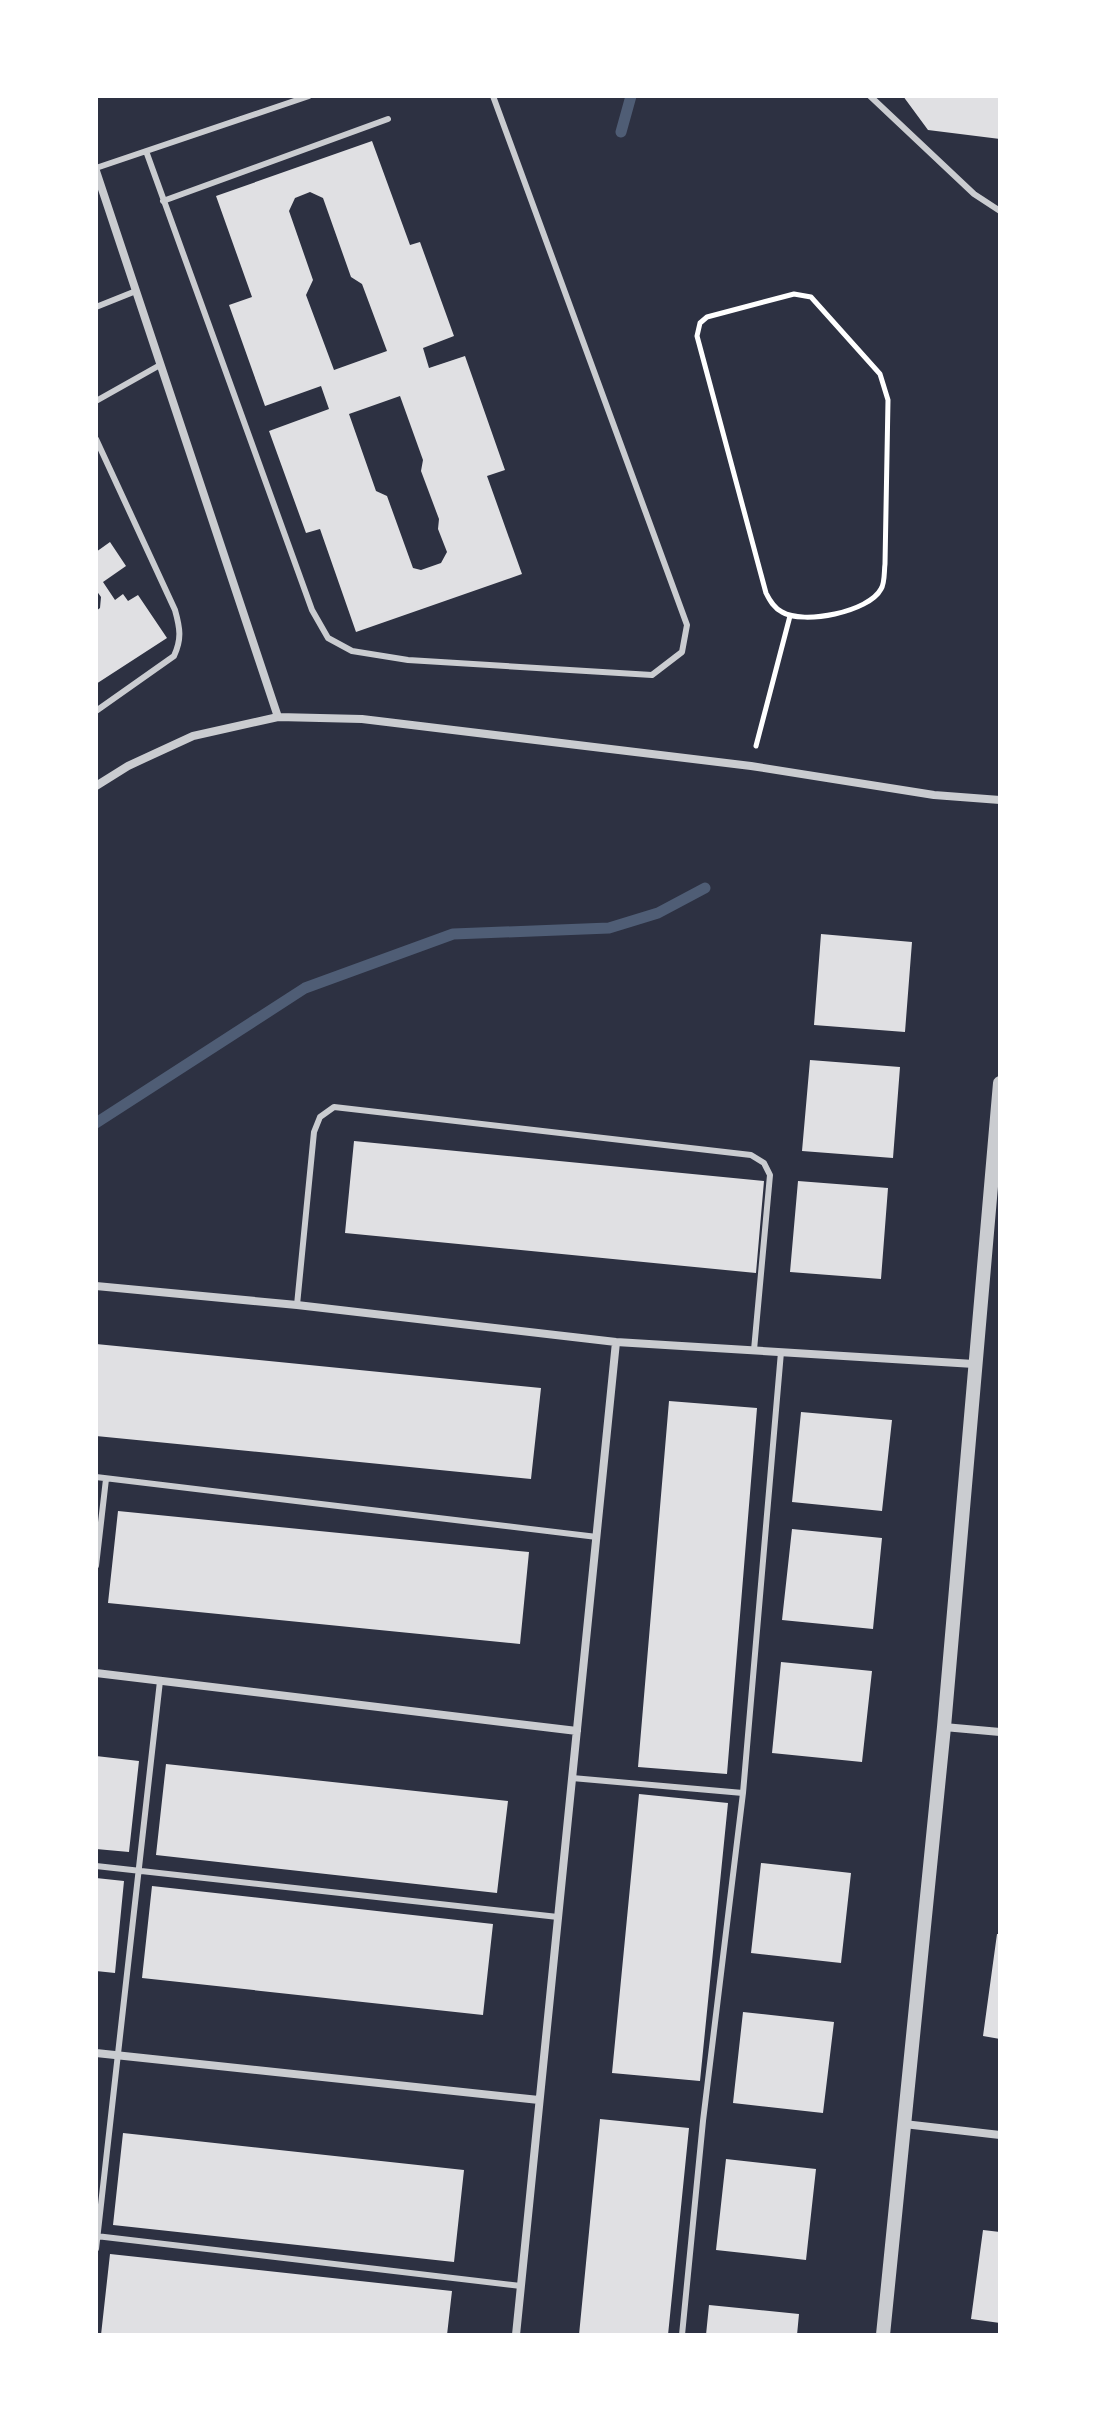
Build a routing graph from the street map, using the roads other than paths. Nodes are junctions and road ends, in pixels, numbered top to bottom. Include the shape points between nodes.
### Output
1 (309, 96) edge
2 (493, 96) edge
3 (870, 96) edge
4 (388, 119) dead end
5 (146, 151) junction
6 (96, 169) edge
7 (163, 201) junction
8 (1000, 211) edge
9 (136, 291) junction
10 (96, 307) edge
11 (160, 365) junction
12 (96, 401) edge
13 (96, 439) edge
14 (96, 711) edge
15 (278, 717) junction
16 (96, 786) edge
17 (1000, 800) edge
18 (1000, 1083) edge
19 (996, 1172) edge
20 (96, 1286) edge
21 (297, 1305) junction
22 (616, 1342) junction
23 (754, 1350) junction
24 (781, 1352) junction
25 (974, 1364) junction
26 (96, 1477) edge
27 (106, 1479) junction
28 (597, 1537) junction
29 (96, 1566) edge
30 (96, 1673) edge
31 (160, 1681) junction
32 (944, 1727) junction
33 (577, 1731) junction
34 (1000, 1732) edge
35 (572, 1778) junction
36 (743, 1793) junction
37 (96, 1866) edge
38 (138, 1870) junction
39 (558, 1917) junction
40 (96, 2053) edge
41 (118, 2055) junction
42 (539, 2100) junction
43 (904, 2124) junction
44 (1000, 2135) edge
45 (97, 2236) edge
46 (96, 2249) edge
47 (521, 2286) junction
48 (516, 2335) edge
49 (682, 2335) edge
50 (883, 2335) edge

1 - 5 lane
2 - 7 lane via 687,625 682,652 652,675 408,660 352,651 328,638 312,610
3 - 8 lane via 974,194
4 - 7 lane
5 - 6 lane
5 - 7 lane
6 - 9 street
9 - 10 lane
9 - 11 street
11 - 12 lane
11 - 15 street
13 - 14 lane via 180,629 174,656
15 - 16 street via 193,736
15 - 17 street via 362,719
18 - 19 street
19 - 25 street
20 - 21 street
21 - 22 street
21 - 23 lane via 314,1132 320,1117 334,1107 751,1155 770,1175
22 - 23 street
22 - 28 street
23 - 24 street
24 - 25 street
24 - 36 lane
25 - 32 street
26 - 27 lane
27 - 28 lane
27 - 29 lane
28 - 33 street
30 - 31 street
31 - 33 street
31 - 38 lane
32 - 34 street
32 - 43 street
33 - 35 street
35 - 36 lane
35 - 39 street
36 - 49 lane
37 - 38 lane
38 - 39 lane
38 - 41 lane
39 - 42 street
40 - 41 street
41 - 42 street
41 - 45 lane
42 - 47 street
43 - 44 street
43 - 50 street
45 - 46 lane
45 - 47 lane
47 - 48 street

